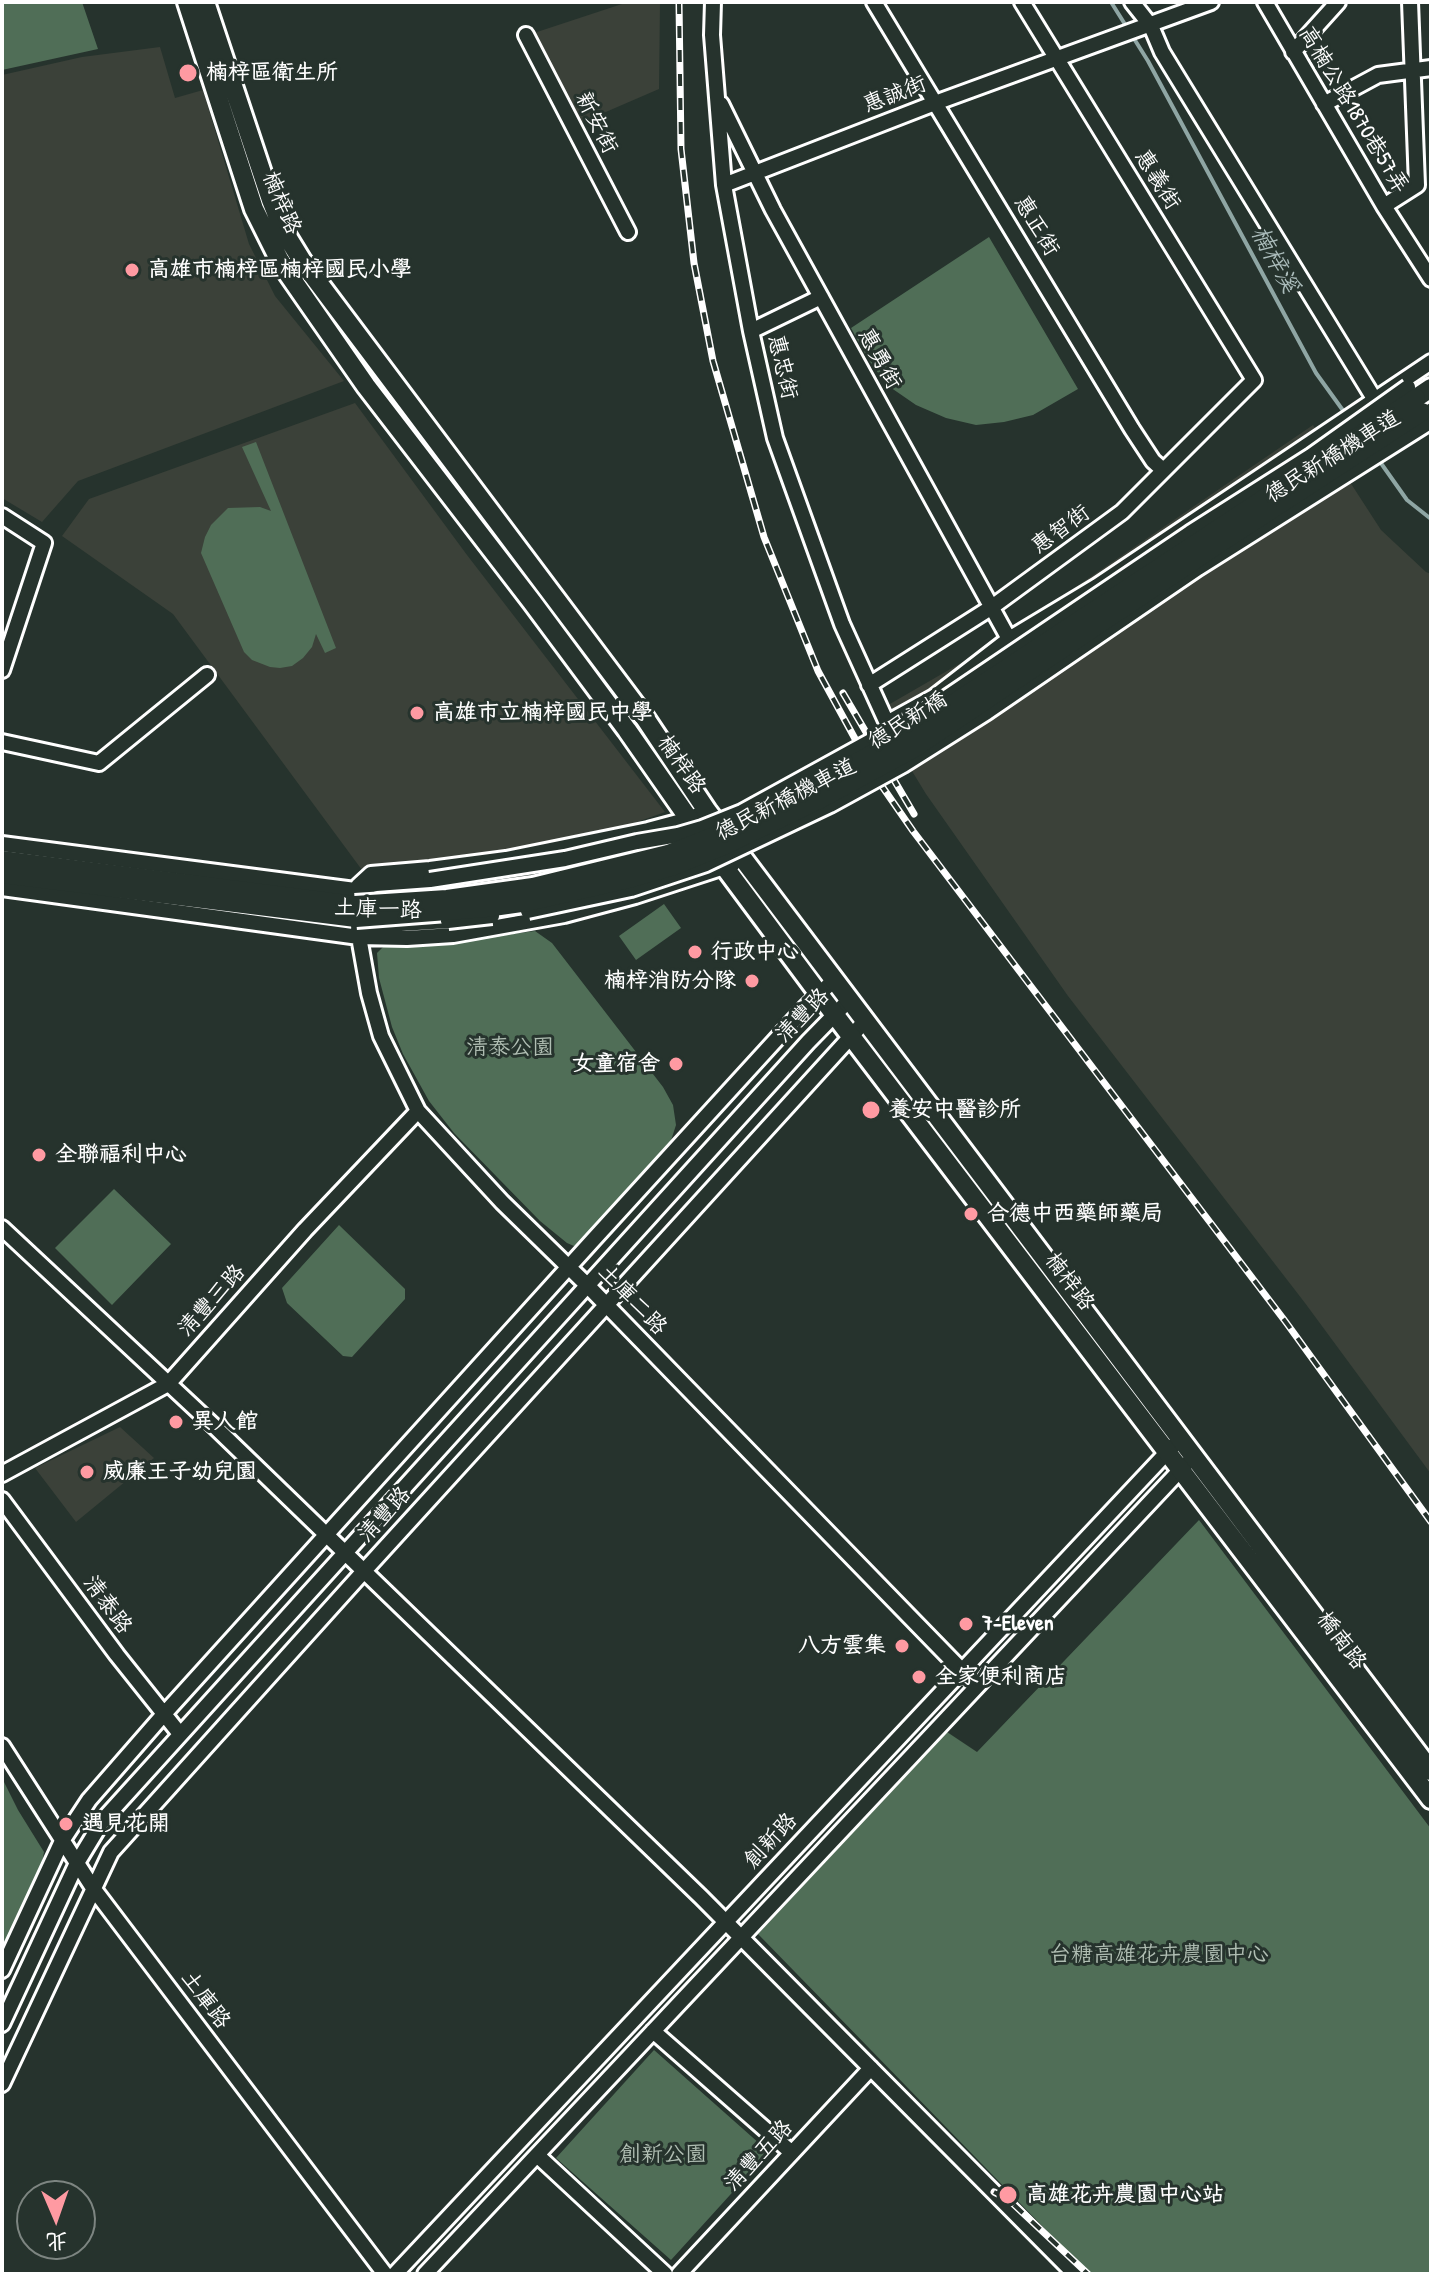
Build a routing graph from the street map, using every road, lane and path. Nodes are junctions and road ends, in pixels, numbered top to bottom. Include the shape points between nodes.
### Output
1 (192, 2) edge
2 (713, 2) edge
3 (874, 2) edge
4 (1022, 2) edge
5 (1132, 2) edge
6 (1211, 2) edge
7 (1265, 2) edge
8 (1338, 2) edge
9 (1410, 2) edge
10 (1151, 26) junction
11 (526, 35) dead end
12 (1293, 52) junction
13 (1057, 59) junction
14 (1431, 68) edge
15 (1414, 69) junction
16 (717, 97) junction
17 (935, 103) junction
18 (1324, 104) junction
19 (754, 173) junction
20 (724, 185) junction
21 (1384, 206) junction
22 (628, 232) dead end
23 (1412, 248) junction
24 (1431, 248) edge
25 (1431, 279) edge
26 (821, 297) junction
27 (751, 331) junction
28 (1431, 362) edge
29 (1431, 371) edge
30 (1254, 380) joint
31 (1369, 402) junction
32 (1425, 408) edge
33 (1163, 470) junction
34 (2, 516) edge
35 (992, 607) junction
36 (1009, 639) junction
37 (2, 670) edge
38 (207, 675) dead end
39 (869, 685) junction
40 (2, 742) edge
41 (707, 811) junction
42 (689, 819) junction
43 (2, 844) edge
44 (2, 860) edge
45 (745, 860) junction
46 (725, 867) junction
47 (2, 874) edge
48 (2, 888) edge
49 (355, 904) junction
50 (359, 937) junction
51 (835, 979) junction
52 (819, 994) junction
53 (850, 999) junction
54 (834, 1013) junction
55 (866, 1020) junction
56 (851, 1036) junction
57 (418, 1111) junction
58 (2, 1228) edge
59 (569, 1267) junction
60 (587, 1285) junction
61 (606, 1305) junction
62 (168, 1384) junction
63 (1173, 1445) junction
64 (1186, 1463) junction
65 (2, 1474) edge
66 (2, 1500) edge
67 (1220, 1507) junction
68 (327, 1535) junction
69 (345, 1552) junction
70 (364, 1571) junction
71 (962, 1670) junction
72 (977, 1686) junction
73 (164, 1714) junction
74 (180, 1734) junction
75 (2, 1746) edge
76 (1431, 1771) edge
77 (1431, 1799) edge
78 (62, 1841) junction
79 (77, 1863) junction
80 (93, 1888) junction
81 (726, 1922) junction
82 (741, 1937) junction
83 (2, 1970) edge
84 (2, 2024) edge
85 (653, 2031) junction
86 (871, 2068) junction
87 (2, 2084) edge
88 (792, 2153) junction
89 (537, 2155) junction
90 (385, 2274) edge
91 (395, 2274) edge
92 (425, 2274) edge
93 (665, 2274) edge
94 (679, 2274) edge
95 (1075, 2274) edge

1 - 41 street, 楠梓路 via 283,230 302,261 645,718
1 - 42 street, 楠梓路 via 254,209 282,265
2 - 16 street, 惠忠街
3 - 17 street, 惠正街
4 - 13 street, 惠義街
5 - 10 street
6 - 10 street, 惠誠街
7 - 12 street, 高楠公路1870巷57弄
8 - 12 street
9 - 15 street
10 - 13 street, 惠誠街
10 - 31 street
11 - 22 street, 新安街
12 - 18 street, 高楠公路1870巷57弄
13 - 17 street, 惠誠街
13 - 30 street, 惠義街
14 - 15 street
15 - 18 street via 1378,75
15 - 21 street via 1417,185
16 - 19 street, 惠勇街
16 - 20 street, 惠忠街
17 - 19 street, 惠誠街
17 - 33 street, 惠正街 via 1132,429
18 - 21 street, 高楠公路1870巷57弄
19 - 20 street, 惠誠街
19 - 26 street, 惠勇街
20 - 27 street, 惠忠街
21 - 23 street, 高楠公路1870巷57弄
23 - 24 street
23 - 25 street, 高楠公路1870巷57弄
26 - 27 street
26 - 35 street, 惠勇街
27 - 39 street, 惠忠街 via 775,438
28 - 31 street
29 - 32 street
30 - 33 street, 惠智街
31 - 32 street via 1405,446
31 - 36 street via 1097,586
32 - 49 street, 德民新橋機車道, bridge via 1311,456 931,708 742,812 678,835 565,859 376,884
32 - 49 street, 德民新橋, bridge via 913,749 724,846 650,873 528,902 486,908
32 - 50 street, 德民新橋機車道, bridge via 987,712 830,805 706,864 631,889 530,910 385,925
33 - 35 street, 惠智街 via 1122,512
34 - 37 street via 44,543
35 - 36 street, 惠勇街
35 - 39 street, 惠智街
36 - 39 street, 惠忠街 via 934,697 887,723
38 - 40 street via 99,763
41 - 42 street, 土庫一路
41 - 45 street, 楠梓路
42 - 46 street, 楠梓路
42 - 49 street, 土庫一路 via 506,859 371,874
43 - 49 street, 土庫一路
44 - 49 street, 土庫一路
45 - 46 street, 土庫一路
45 - 51 street, 楠梓路
46 - 50 street, 土庫一路 via 577,912 505,926 453,935
46 - 52 street, 楠梓路
47 - 49 street, 土庫一路
48 - 50 street, 土庫一路
49 - 50 street, 土庫二路
50 - 57 street, 土庫二路 via 381,1036
51 - 52 street, 清豐路
51 - 53 street, 楠梓路
52 - 54 street, 楠梓路
52 - 59 street, 清豐路
53 - 54 street, 清豐路
53 - 55 street, 楠梓路
54 - 56 street, 楠梓路
54 - 60 street, 清豐路
55 - 56 street, 清豐路
55 - 63 street, 楠梓路
56 - 61 street, 清豐路
56 - 63 street, 楠梓路
57 - 59 street, 土庫二路
57 - 62 street, 清豐三路
58 - 62 street
59 - 60 street, 土庫二路
59 - 68 street, 清豐路
60 - 61 street, 土庫二路
60 - 69 street, 清豐路
61 - 70 street, 清豐路
61 - 71 street, 土庫二路
62 - 65 street, 清豐三路
62 - 68 street
63 - 64 street, 楠梓路
63 - 71 street, 創新路
64 - 67 street, 楠梓路
64 - 72 street, 創新路
66 - 73 street, 清泰路
67 - 76 street, 橋南路
67 - 77 street, 橋南路
68 - 69 street
68 - 73 street, 清豐路
69 - 70 street
69 - 74 street, 清豐路
70 - 80 street, 清豐路 via 111,1852
70 - 81 street
71 - 72 street, 土庫二路
71 - 81 street, 創新路
72 - 82 street, 創新路
73 - 74 street, 清泰路
73 - 78 street, 清豐路 via 89,1800
74 - 79 street, 清豐路 via 103,1820
75 - 78 street, 土庫路
78 - 79 street, 土庫路
78 - 83 street, 清豐路
79 - 80 street, 土庫路
79 - 84 street, 清豐路
80 - 87 street, 清豐路
80 - 90 street, 土庫路
81 - 82 street
81 - 91 street, 創新路
82 - 85 street, 創新路
82 - 86 street
85 - 88 street
85 - 89 street, 創新路
86 - 88 street, 清豐五路
86 - 95 street
88 - 94 street, 清豐五路
89 - 92 street, 創新路
89 - 93 street

